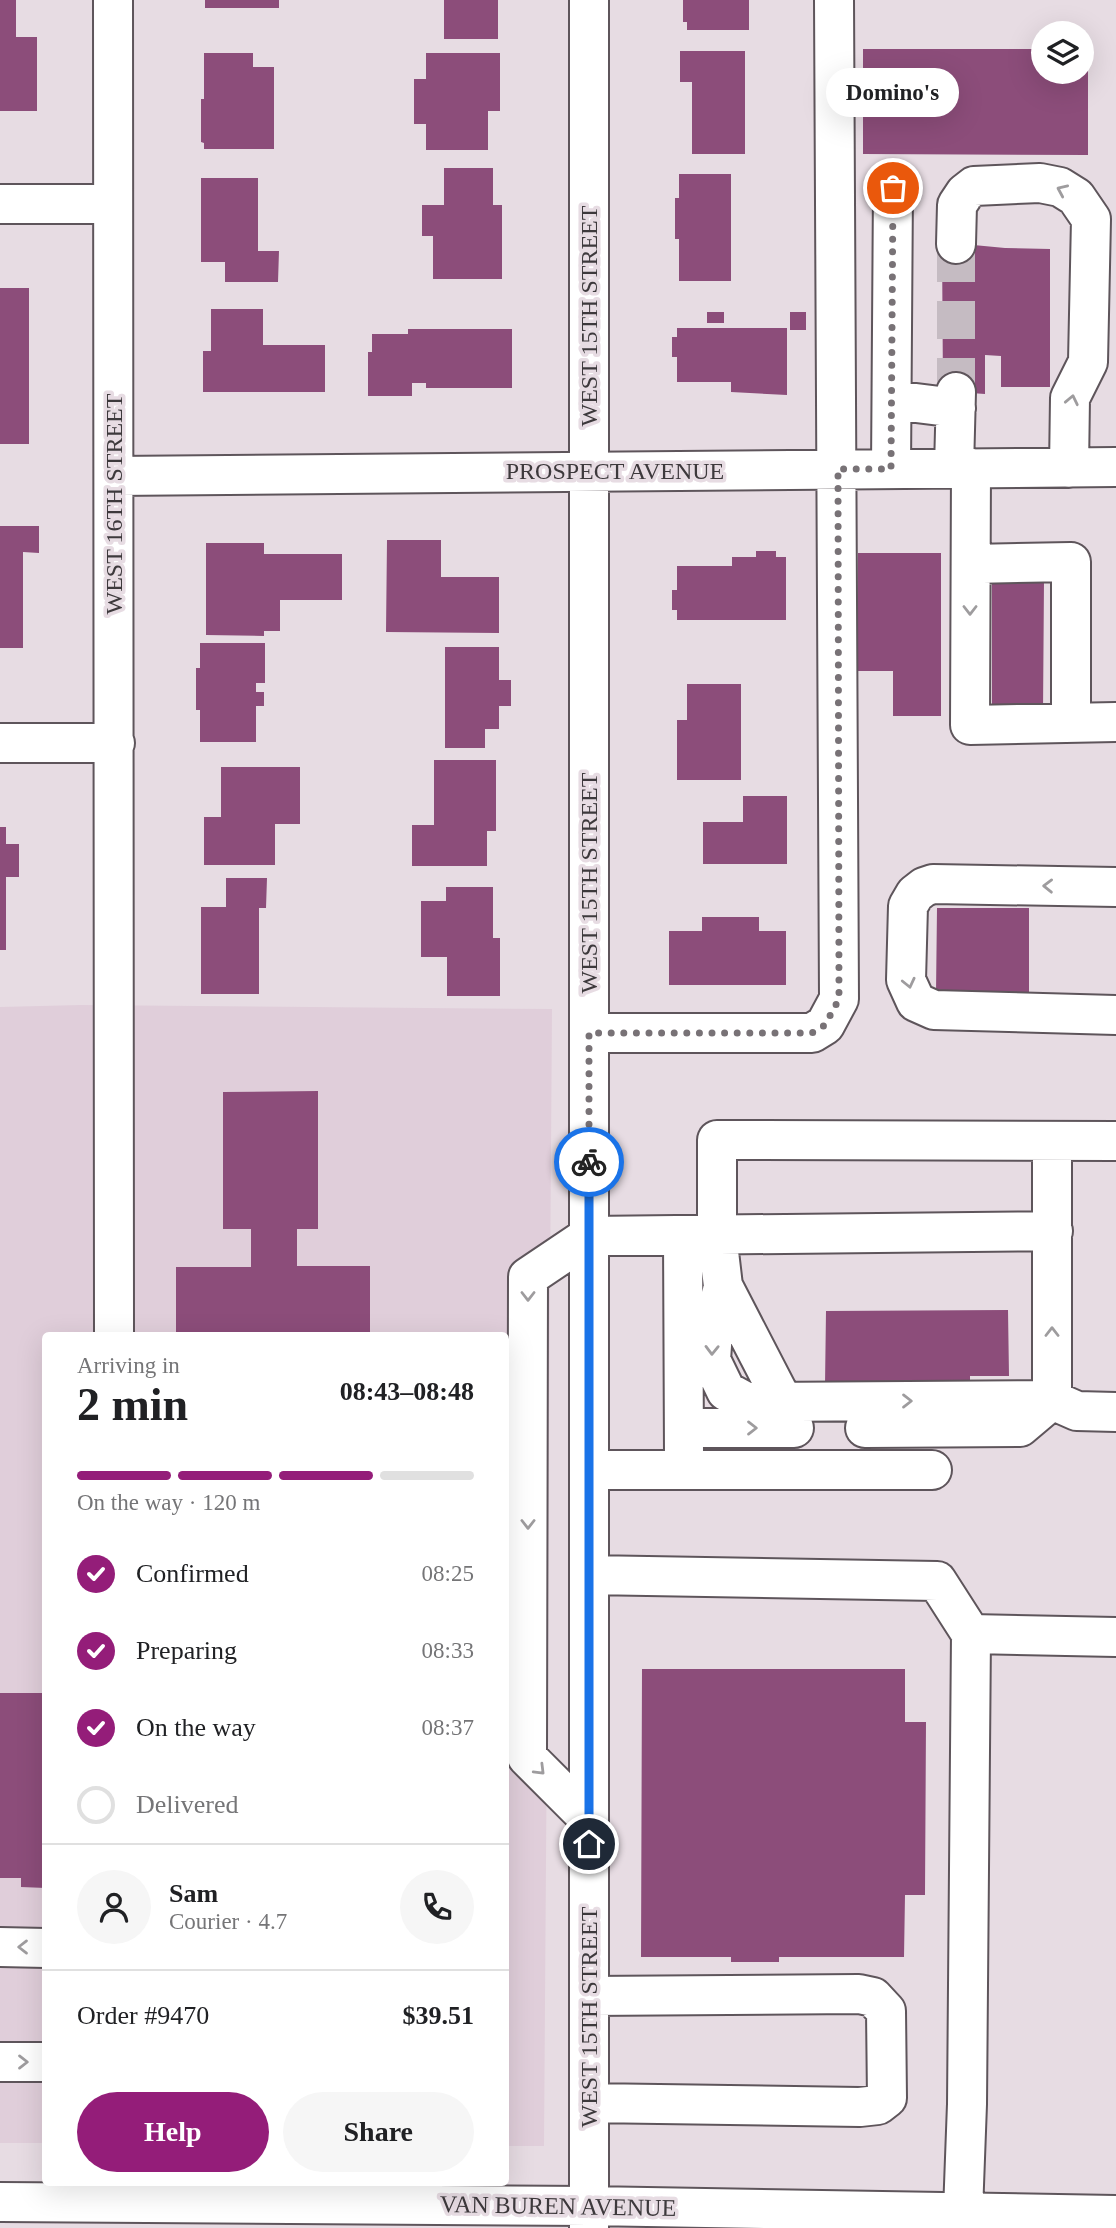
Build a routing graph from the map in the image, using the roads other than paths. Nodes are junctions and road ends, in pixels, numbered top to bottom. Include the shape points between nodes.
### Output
1 (113, 0) edge
2 (589, 0) edge
3 (834, 0) edge
4 (893, 188) dead end
5 (0, 204) edge
6 (114, 204) junction
7 (956, 244) tunnel mouth
8 (891, 400) junction
9 (1116, 467) edge
10 (962, 468) junction
11 (1069, 468) junction
12 (838, 469) junction
13 (891, 469) junction
14 (589, 471) junction
15 (114, 476) junction
16 (971, 564) junction
17 (1116, 722) edge
18 (1071, 723) junction
19 (0, 743) edge
20 (115, 743) junction
21 (1116, 887) edge
22 (1116, 1015) edge
23 (589, 1033) junction
24 (1052, 1141) junction
25 (1116, 1141) edge
26 (1053, 1231) junction
27 (700, 1235) junction
28 (589, 1236) junction
29 (114, 1332) edge
30 (1052, 1400) junction
31 (1116, 1412) edge
32 (684, 1428) junction
33 (589, 1470) junction
34 (932, 1470) dead end
35 (684, 1471) junction
36 (589, 1575) junction
37 (971, 1634) junction
38 (1116, 1637) edge
39 (589, 1819) junction
40 (0, 1947) edge
41 (42, 1948) edge
42 (589, 1996) junction
43 (0, 2062) edge
44 (42, 2062) edge
45 (589, 2103) junction
46 (0, 2202) edge
47 (261, 2205) edge
48 (962, 2212) junction
49 (1116, 2215) edge
50 (589, 2217) edge

1 - 6 street, WEST 16TH STREET
2 - 14 street, WEST 15TH STREET
3 - 12 street
4 - 8 street
5 - 6 street
6 - 15 street, WEST 16TH STREET
11 -> 7 street via 1070,398 1088,362 1091,219 1076,197 1060,187 1040,183 974,186 957,205
8 - 10 street via 956,400
8 - 13 street
9 - 11 street, PROSPECT AVENUE
10 - 11 street, PROSPECT AVENUE
10 - 13 street, PROSPECT AVENUE
10 - 16 street
12 - 13 street, PROSPECT AVENUE
12 - 14 street, PROSPECT AVENUE
12 - 23 street via 839,999 825,1025 812,1033
14 - 15 street, PROSPECT AVENUE
14 - 23 street, WEST 15TH STREET
15 - 20 street, WEST 16TH STREET
16 - 18 street via 1071,562
16 -> 18 street via 970,725
17 - 18 street
19 - 20 street
20 - 29 street, WEST 16TH STREET
21 -> 22 street via 924,887 908,906 906,980 916,1002 934,1010
23 - 28 street, WEST 15TH STREET
24 - 25 street
24 - 26 street
24 - 27 street via 717,1140
26 - 27 street
30 -> 26 street
27 - 28 street
27 -> 30 street via 723,1286 711,1360 726,1391 746,1402
27 - 32 street
28 - 33 street, WEST 15TH STREET
28 -> 39 street via 528,1277 527,1730 527,1757
30 - 31 street via 1076,1411
32 -> 30 street via 1020,1427
32 - 35 street
33 - 35 street
33 - 36 street, WEST 15TH STREET
34 - 35 street
36 - 37 street via 937,1581
36 - 39 street, WEST 15TH STREET
37 - 38 street
37 - 48 street via 968,2104
39 - 42 street, WEST 15TH STREET
41 -> 40 street
42 - 45 street, WEST 15TH STREET
42 - 45 street via 873,1997 886,2011 887,2098 878,2105 860,2107
43 -> 44 street
45 - 50 street, WEST 15TH STREET
46 - 47 street, VAN BUREN AVENUE
47 - 50 street, VAN BUREN AVENUE
48 - 49 street, VAN BUREN AVENUE
48 - 50 street, VAN BUREN AVENUE

